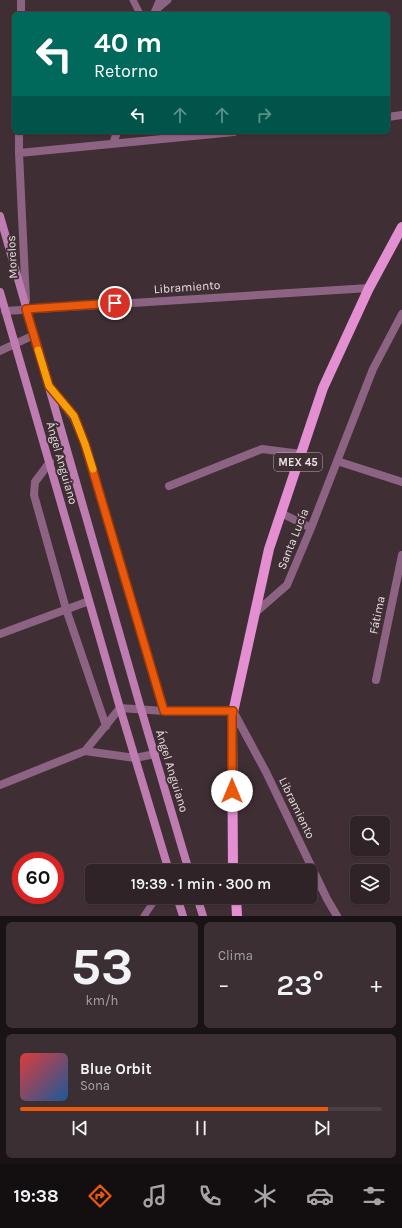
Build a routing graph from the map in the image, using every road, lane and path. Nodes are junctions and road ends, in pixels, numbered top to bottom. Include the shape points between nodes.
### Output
1 (22, 0) edge
2 (133, 0) edge
3 (160, 0) edge
4 (168, 0) edge
5 (21, 12) edge
6 (139, 12) edge
7 (155, 12) edge
8 (402, 115) edge
9 (390, 117) edge
10 (19, 134) edge
11 (116, 134) edge
12 (214, 134) edge
13 (112, 144) junction
14 (19, 154) junction
15 (0, 216) edge
16 (402, 227) edge
17 (369, 288) junction
18 (0, 292) edge
19 (26, 309) junction
20 (5, 311) junction
21 (402, 314) edge
22 (34, 335) junction
23 (15, 344) junction
24 (0, 351) edge
25 (49, 386) junction
26 (301, 454) junction
27 (50, 462) junction
28 (337, 462) junction
29 (402, 482) edge
30 (169, 486) dead end
31 (281, 513) junction
32 (311, 528) junction
33 (402, 555) edge
34 (89, 601) junction
35 (66, 609) junction
36 (255, 613) junction
37 (0, 634) edge
38 (376, 680) dead end
39 (120, 708) junction
40 (141, 710) junction
41 (164, 711) junction
42 (233, 711) junction
43 (106, 726) junction
44 (85, 751) junction
45 (155, 754) junction
46 (135, 758) junction
47 (0, 785) edge
48 (167, 864) edge
49 (187, 864) edge
50 (233, 864) edge
51 (152, 904) edge
52 (179, 904) edge
53 (199, 904) edge
54 (236, 904) edge
55 (144, 916) edge
56 (183, 916) edge
57 (203, 916) edge
58 (237, 916) edge
59 (337, 916) edge

1 - 5 street
2 - 6 lane
3 - 7 street
4 - 7 lane
8 - 9 street
10 - 14 street, Morelos
11 - 13 street
12 - 13 street
13 - 14 street
14 - 19 street, Morelos
15 - 19 street, Ángel Anguiano
16 - 17 main road, MEX 45
17 - 19 street, Libramiento
17 - 26 main road, MEX 45 via 322,388
18 - 20 street, Ángel Anguiano
19 - 20 street, Libramiento
19 - 22 street, Ángel Anguiano
20 - 23 street, Ángel Anguiano
21 - 28 street, Santa Lucía via 373,369
22 - 23 street
22 - 25 street, Ángel Anguiano
23 - 24 street
23 - 27 street, Ángel Anguiano
25 - 40 street, Ángel Anguiano
25 - 41 street via 74,416 85,444
26 - 30 street via 262,449
26 - 31 main road, MEX 45
27 - 34 street, Ángel Anguiano
27 - 35 street via 35,482 34,495
28 - 29 street
28 - 32 street, Santa Lucía
31 - 32 street
31 - 36 main road, MEX 45 via 269,549
32 - 36 street, Santa Lucía via 287,585
33 - 38 street, Fátima
34 - 35 street
34 - 39 street, Ángel Anguiano
35 - 37 street
35 - 43 street
36 - 42 main road, MEX 45
39 - 40 street
39 - 43 street
39 - 46 street, Ángel Anguiano
40 - 41 street
40 - 45 street, Ángel Anguiano
41 - 42 street
42 - 50 main road, MEX 45
42 - 59 street, Libramiento
43 - 44 street
44 - 46 street
44 - 47 street
45 - 46 street
45 - 49 street, Ángel Anguiano
46 - 48 street, Ángel Anguiano
51 - 55 lane
52 - 56 street
53 - 57 street
54 - 58 main road

